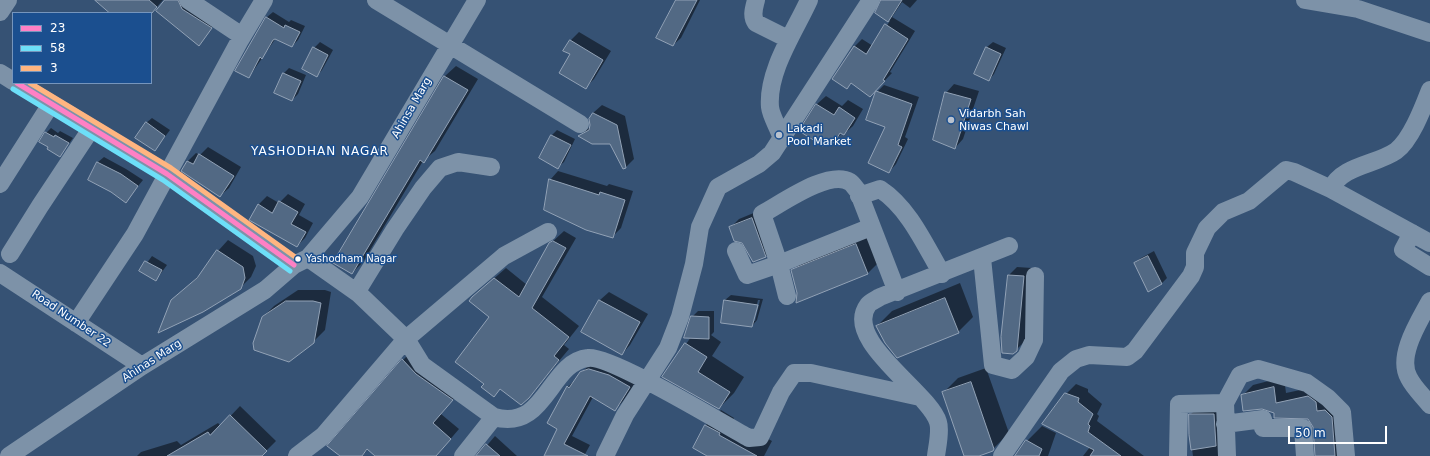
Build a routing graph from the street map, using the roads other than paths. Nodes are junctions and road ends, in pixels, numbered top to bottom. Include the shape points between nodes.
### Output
1 (8, 0) edge
2 (188, 0) edge
3 (264, 0) edge
4 (376, 0) edge
5 (477, 0) edge
6 (756, 0) edge
7 (809, 0) edge
8 (871, 0) edge
9 (1305, 0) edge
10 (0, 12) edge
11 (1430, 33) edge
12 (242, 36) junction
13 (788, 39) junction
14 (450, 44) junction
15 (0, 73) edge
16 (12, 80) edge
17 (19, 84) edge
18 (1430, 90) edge
19 (51, 104) junction
20 (580, 124) dead end
21 (91, 129) junction
22 (781, 136) junction
23 (491, 167) dead end
24 (167, 174) junction
25 (0, 184) edge
26 (1331, 189) junction
27 (860, 196) junction
28 (871, 227) junction
29 (548, 232) dead end
30 (1412, 233) junction
31 (1430, 243) edge
32 (1009, 246) dead end
33 (736, 251) dead end
34 (10, 254) dead end
35 (982, 258) junction
36 (301, 262) junction
37 (779, 264) junction
38 (1430, 267) edge
39 (0, 273) edge
40 (942, 274) junction
41 (1035, 276) dead end
42 (897, 292) junction
43 (359, 294) junction
44 (787, 296) dead end
45 (1430, 301) edge
46 (76, 323) junction
47 (406, 339) junction
48 (142, 366) junction
49 (646, 380) junction
50 (920, 397) junction
51 (1225, 403) junction
52 (1430, 405) edge
53 (494, 417) junction
54 (1226, 424) junction
55 (9, 456) edge
56 (297, 456) edge
57 (463, 456) edge
58 (605, 456) edge
59 (936, 456) edge
60 (1002, 456) edge
61 (1178, 456) edge
62 (1227, 456) edge
63 (1305, 456) edge
64 (1346, 456) edge

1 - 10 street
2 - 12 street
3 - 12 street
4 - 14 street
5 - 14 street, Ahinsa Marg
6 - 13 street via 753,19 756,23
7 - 13 street
8 - 22 street
9 - 11 street via 1358,9
12 - 24 street
13 - 22 street via 771,87 770,108
14 - 20 street
14 - 36 street, Ahinsa Marg via 360,197
15 - 16 street
17 - 19 street
18 - 26 street via 1407,138 1397,150 1381,160 1356,168 1341,177
19 - 21 street
19 - 25 street
21 - 24 street
21 - 34 street
22 - 49 street via 772,153 759,164 718,187 700,227 694,264 678,323 668,348
23 - 43 street via 458,162 440,168 395,229 357,291
24 - 36 street
24 - 46 street via 134,234
26 - 30 street
26 - 60 street via 1286,170 1249,201 1223,212 1200,239 1195,253 1195,267 1183,289 1135,351 1127,357 1089,355 1076,359 1061,371
27 - 28 street
27 - 37 street via 850,182 829,180 762,214
27 - 40 street via 880,189 887,194 911,222
28 - 37 street
28 - 42 street
29 - 47 street via 504,256
30 - 31 street
30 - 38 street via 1403,250
32 - 35 street
33 - 37 street via 746,274
35 - 40 street
35 - 41 street via 993,365 1012,370 1026,357 1034,340
36 - 43 street
36 - 48 street, Ahinas Marg via 265,290
37 - 44 street
39 - 46 street, Road Number 22
40 - 42 street
42 - 50 street via 880,297 868,305 863,317 866,331 876,350
43 - 47 street
45 - 52 street via 1410,340 1405,362 1408,377
46 - 48 street, Road Number 22
47 - 53 street via 422,365
47 - 56 street via 323,436
48 - 55 street, Ahinas Marg
49 - 50 street via 749,438 760,437 781,392 794,373 811,373
49 - 53 street via 601,360 589,358 571,364 526,415 506,420
49 - 58 street
50 - 59 street via 931,408 939,423
51 - 54 street
51 - 61 street via 1179,404
51 - 64 street via 1240,375 1258,369 1307,384 1328,398 1342,412
53 - 57 street
54 - 62 street
54 - 63 street via 1263,420 1263,428 1303,428

